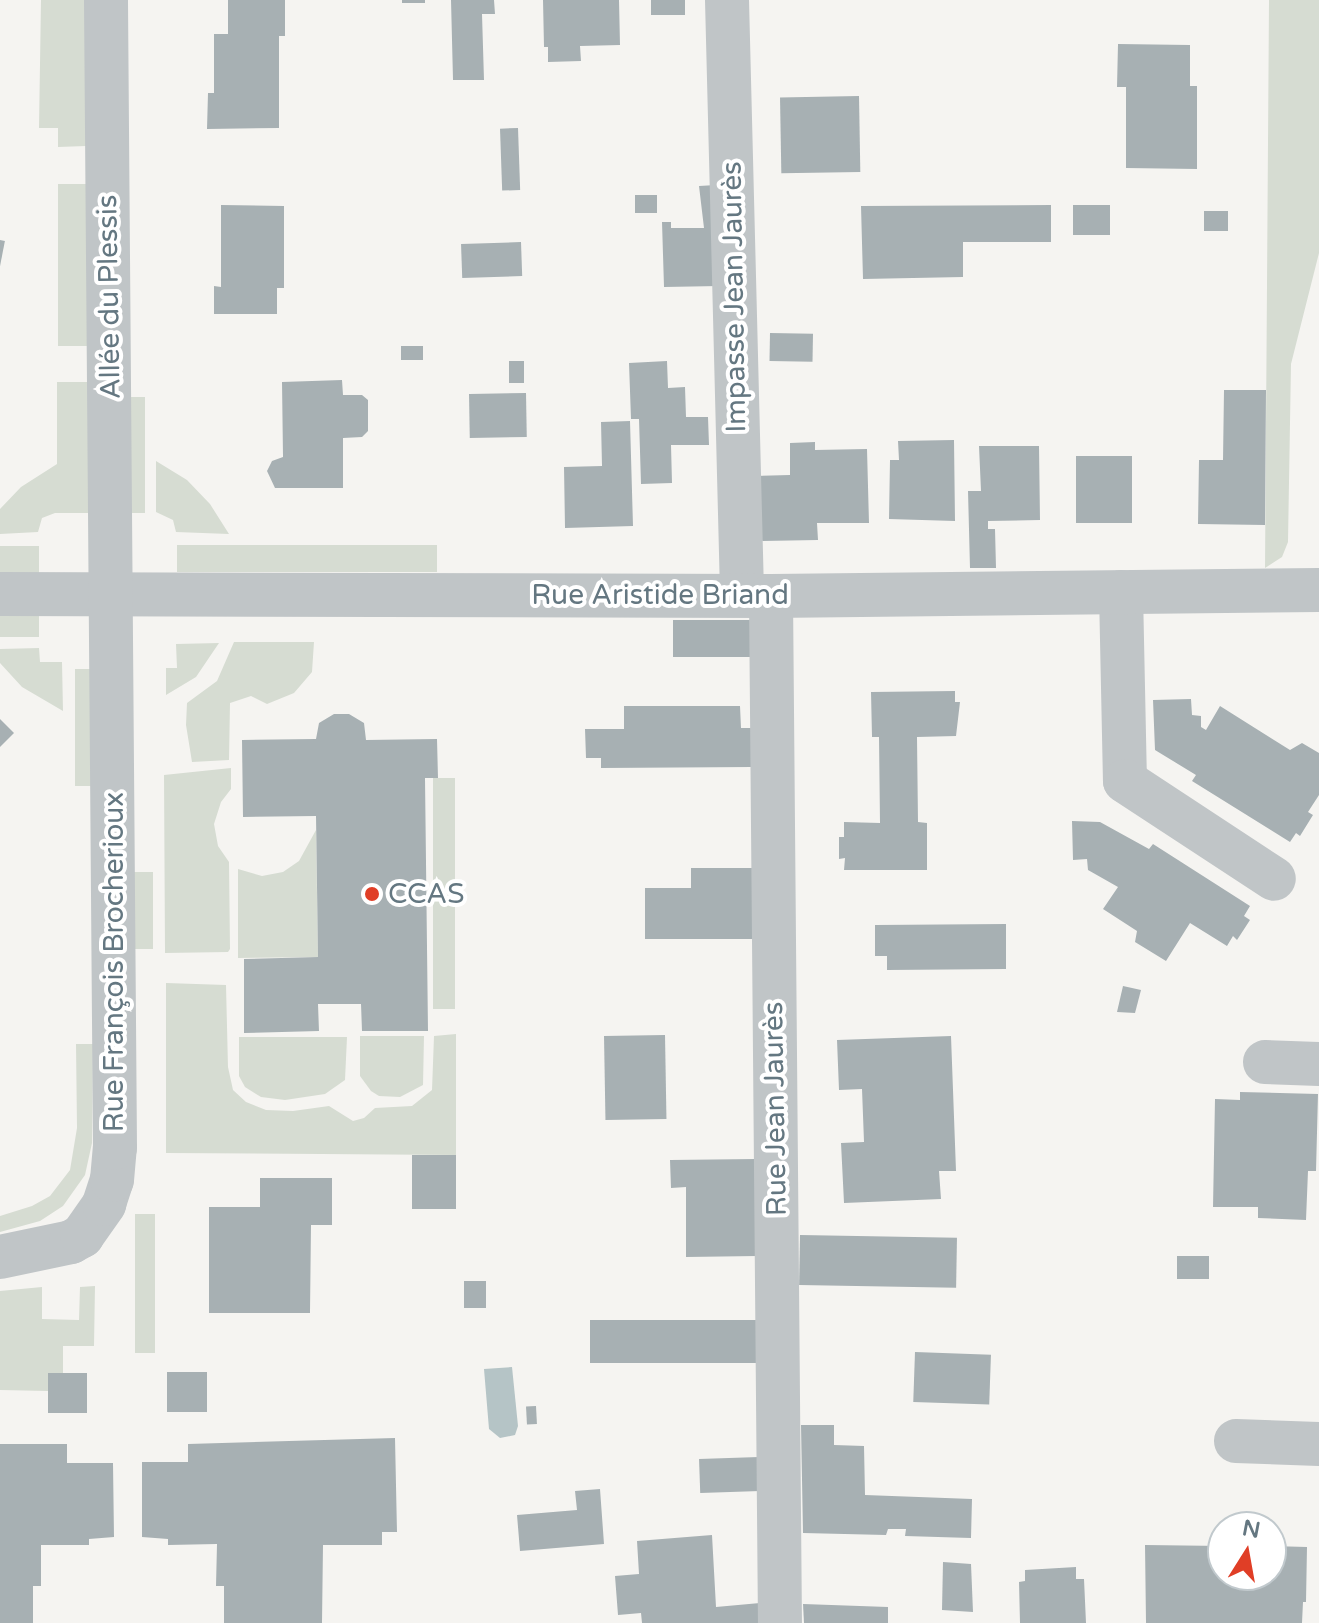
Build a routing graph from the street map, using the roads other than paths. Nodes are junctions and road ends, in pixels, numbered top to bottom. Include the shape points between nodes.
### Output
1 (106, 0) edge
2 (727, 0) edge
3 (1319, 590) edge
4 (1121, 592) junction
5 (0, 594) edge
6 (111, 594) junction
7 (756, 595) junction
8 (1274, 879) dead end
9 (1265, 1062) dead end
10 (1319, 1064) edge
11 (0, 1257) edge
12 (1236, 1441) dead end
13 (1319, 1444) edge
14 (780, 1623) edge

1 - 6 street, Allée du Plessis
2 - 7 street, Impasse Jean Jaurès
3 - 4 street, Rue Aristide Briand
4 - 7 street, Rue Aristide Briand
4 - 8 street via 1125,781
5 - 6 street, Rue Aristide Briand
6 - 7 street, Rue Aristide Briand
6 - 11 street, Rue François Brocherioux via 112,1180 99,1216 82,1236
7 - 14 street, Rue Jean Jaurès
9 - 10 street
12 - 13 street

